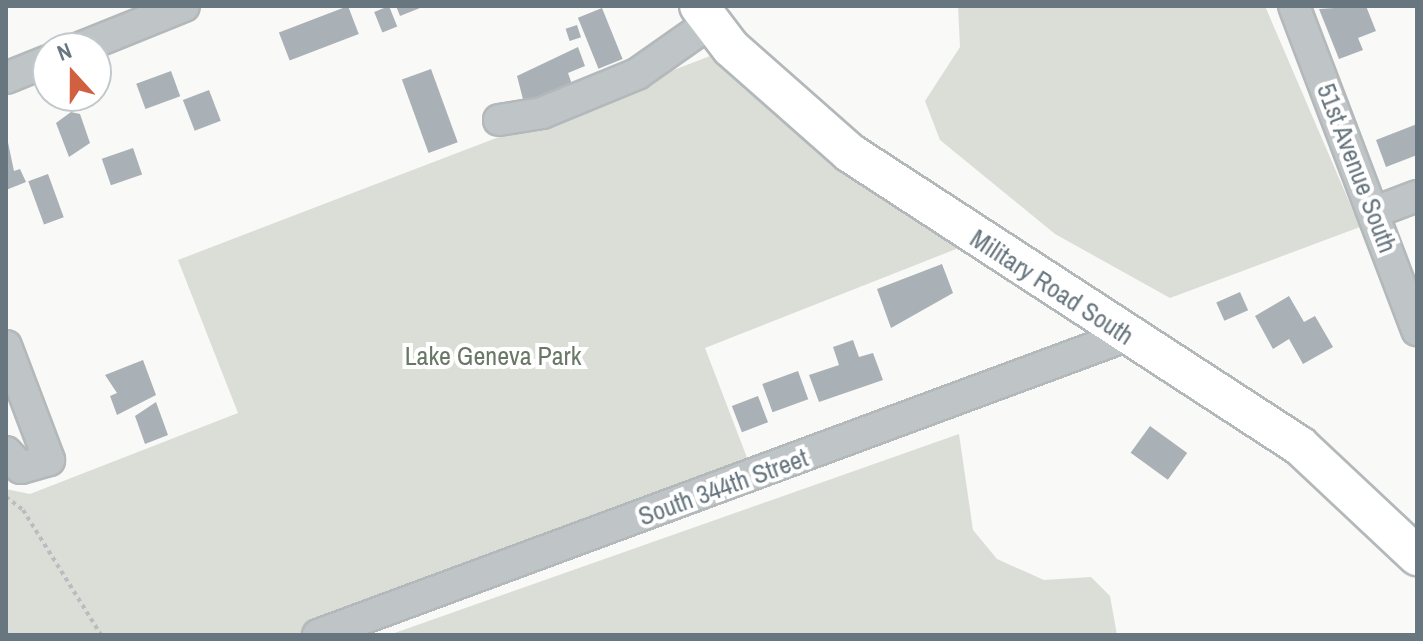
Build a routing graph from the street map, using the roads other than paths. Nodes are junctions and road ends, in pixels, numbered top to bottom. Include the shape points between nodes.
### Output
1 (184, 6) edge
2 (1294, 6) edge
3 (705, 14) edge
4 (112, 35) edge
5 (32, 67) edge
6 (6, 78) edge
7 (499, 120) dead end
8 (1417, 196) edge
9 (1375, 212) junction
10 (1417, 330) edge
11 (1126, 336) junction
12 (6, 346) edge
13 (31, 411) junction
14 (6, 441) edge
15 (6, 452) edge
16 (1417, 556) edge
17 (318, 635) edge

1 - 4 street
2 - 9 street, 51st Avenue South
3 - 7 street via 637,74 542,113
3 - 11 main road, Military Road South via 768,84 850,153
5 - 6 street
8 - 9 street
9 - 10 street, 51st Avenue South
11 - 16 main road, Military Road South via 1300,446
11 - 17 street, South 344th Street
12 - 13 street
13 - 14 street
13 - 15 street via 49,460 21,468

